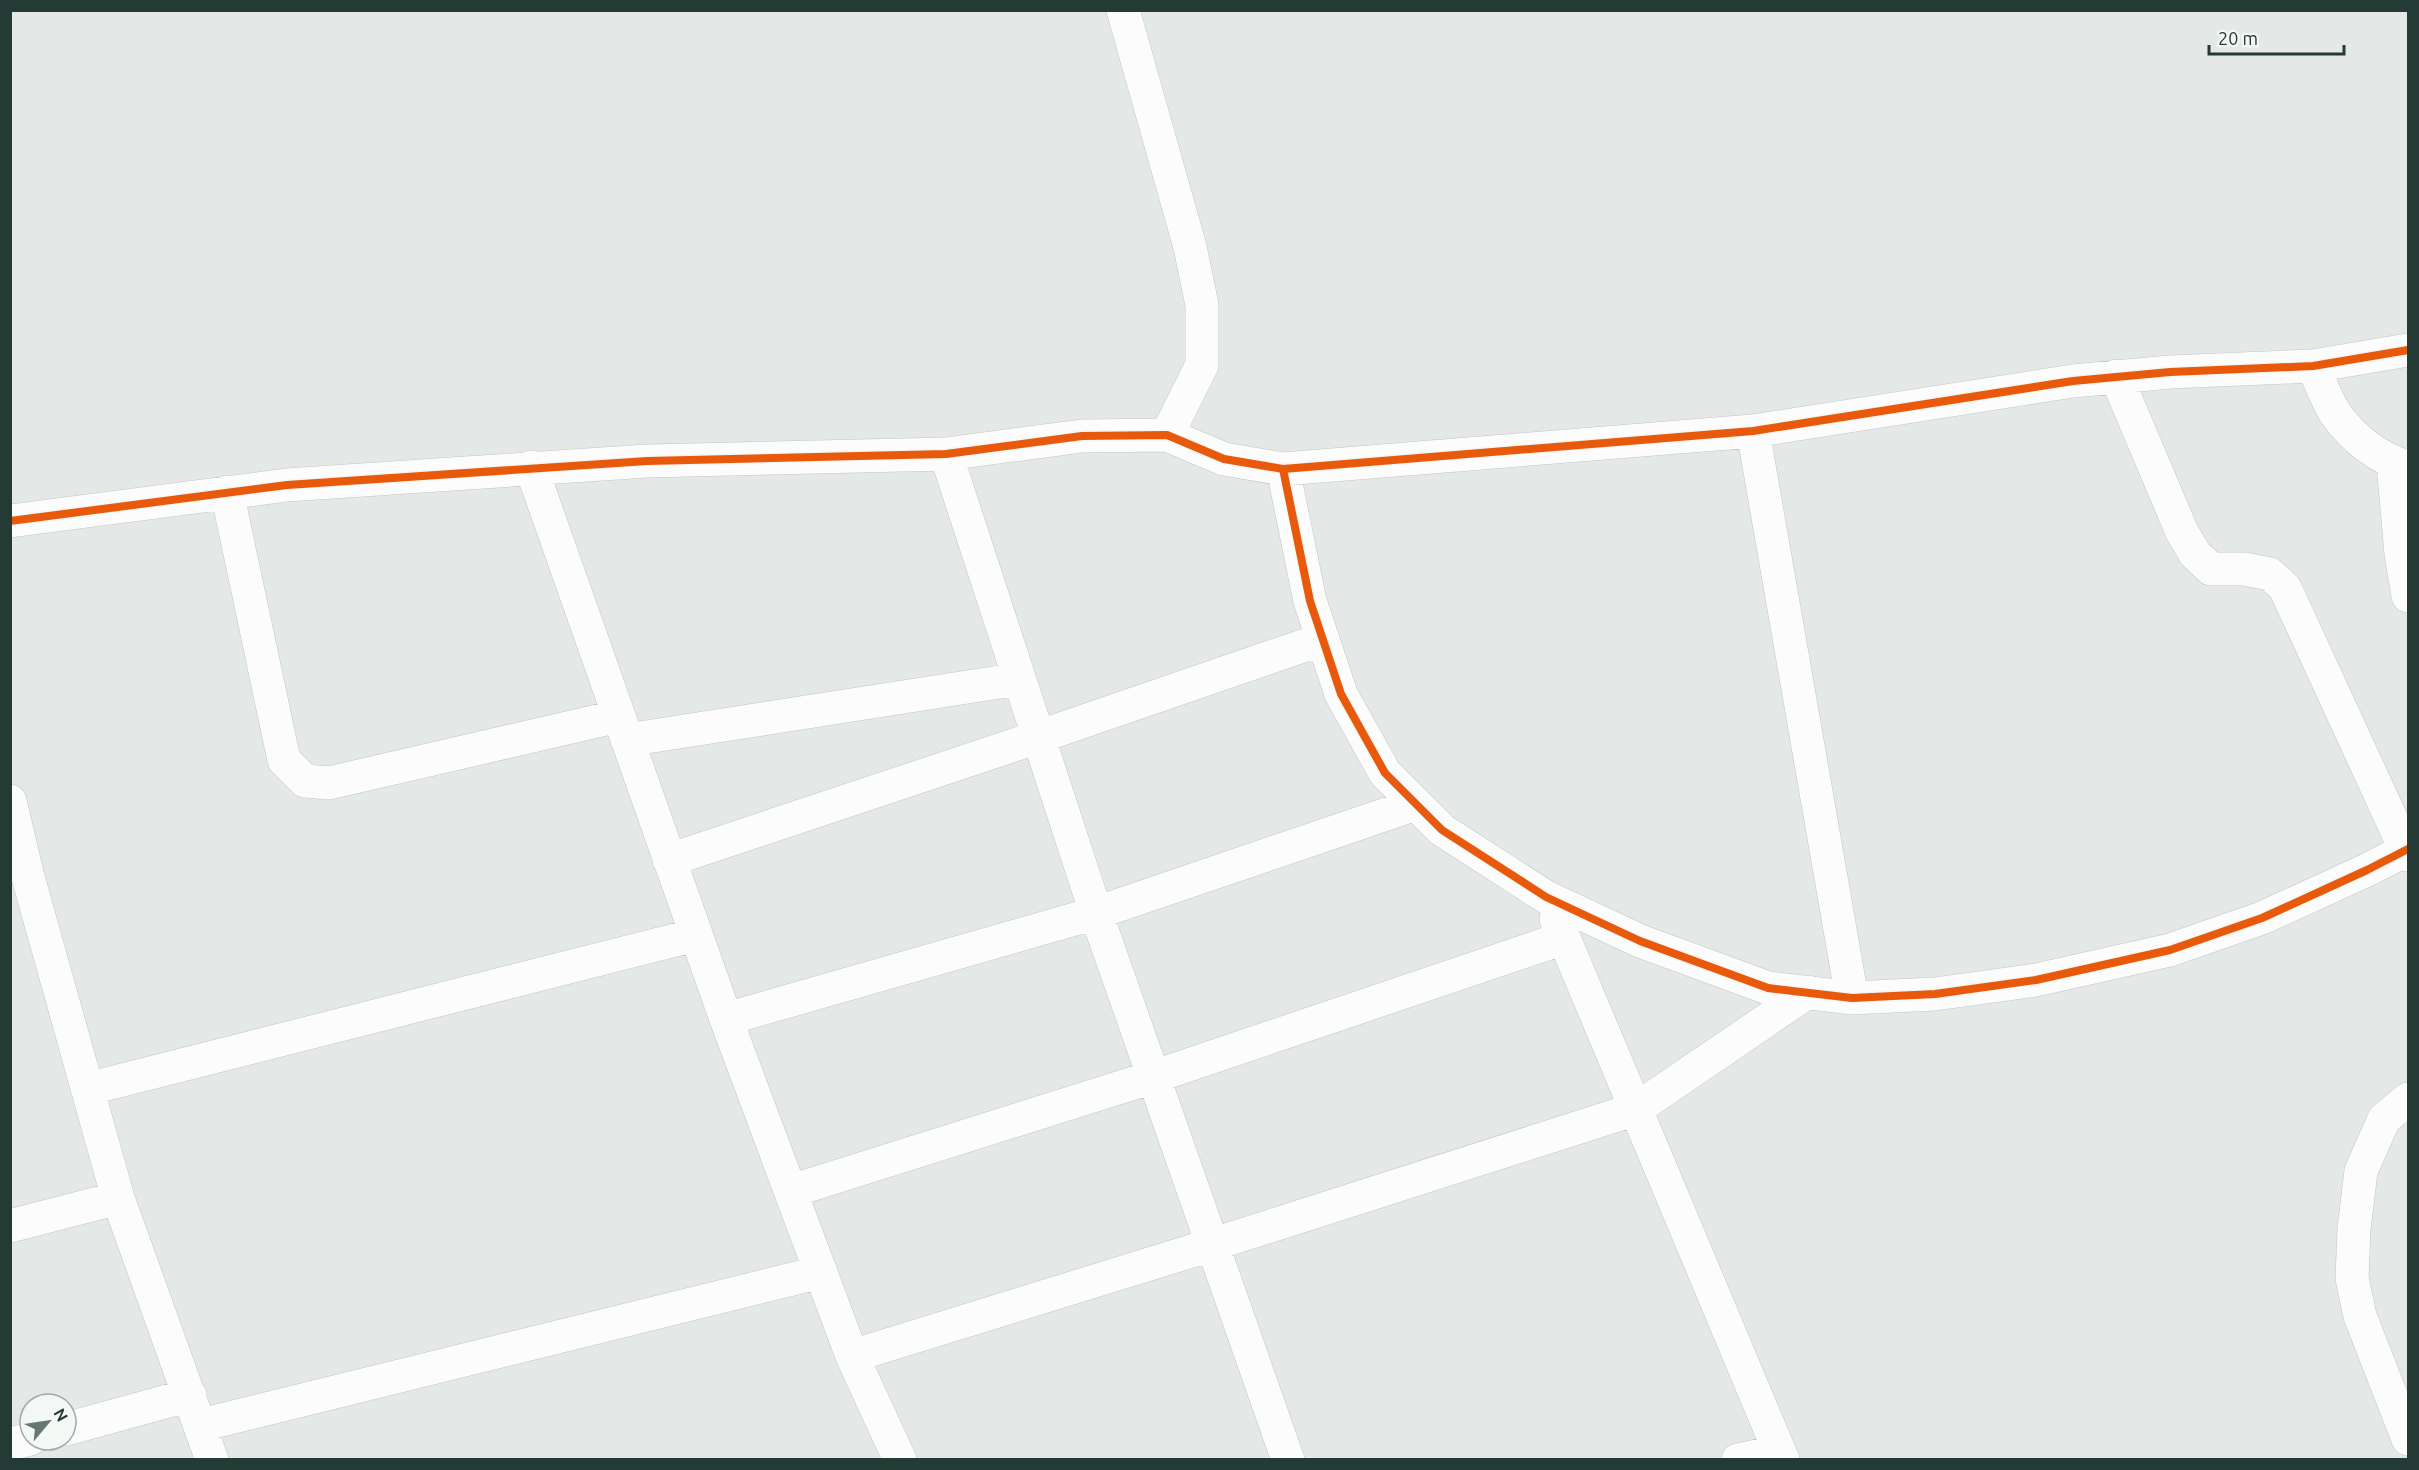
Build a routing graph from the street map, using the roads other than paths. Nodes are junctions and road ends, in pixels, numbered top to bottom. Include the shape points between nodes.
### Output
1 (1123, 10) edge
2 (2409, 350) edge
3 (2313, 366) junction
4 (2116, 376) junction
5 (1753, 431) junction
6 (1167, 435) junction
7 (946, 453) junction
8 (2401, 465) edge
9 (531, 467) junction
10 (1283, 469) junction
11 (227, 492) junction
12 (10, 521) edge
13 (2409, 596) edge
14 (1323, 639) junction
15 (1019, 679) junction
16 (623, 728) junction
17 (1038, 737) junction
18 (10, 801) edge
19 (1416, 804) junction
20 (2408, 851) edge
21 (669, 860) junction
22 (19, 879) edge
23 (1546, 897) junction
24 (1095, 913) junction
25 (695, 935) junction
26 (1564, 938) junction
27 (1808, 992) junction
28 (1852, 998) junction
29 (726, 1019) junction
30 (1153, 1077) junction
31 (87, 1089) junction
32 (2409, 1099) edge
33 (1636, 1109) junction
34 (791, 1191) junction
35 (118, 1198) junction
36 (10, 1226) edge
37 (1211, 1245) junction
38 (821, 1272) junction
39 (852, 1356) junction
40 (196, 1410) junction
41 (78, 1427) edge
42 (2409, 1439) edge
43 (1781, 1455) edge
44 (212, 1460) edge
45 (900, 1460) edge
46 (1288, 1460) edge
47 (1738, 1460) edge

1 - 6 street via 1191,247 1202,305 1202,365
2 - 3 street
3 - 4 street
3 - 8 street via 2335,412 2360,441
4 - 5 street
4 - 20 street via 2195,554 2211,569 2270,574 2285,588
5 - 10 street
5 - 28 street
6 - 7 street via 1082,436
6 - 10 street via 1224,459
7 - 9 street via 647,460
7 - 15 street
8 - 13 street via 2402,554
9 - 11 street via 287,484
9 - 16 street
10 - 14 street via 1310,601
11 - 12 street
11 - 16 street via 284,760 305,781 328,783
14 - 17 street
14 - 19 street via 1341,694 1385,773
15 - 16 street
15 - 17 street
16 - 21 street
17 - 21 street
17 - 24 street
18 - 22 street
19 - 23 street via 1442,830
19 - 24 street
20 - 28 street via 2262,918 2170,950 2036,980 1935,994
21 - 25 street
22 - 31 street
23 - 26 street
23 - 27 street via 1640,941 1714,969 1768,988
24 - 29 street
24 - 30 street
25 - 29 street
25 - 31 street
26 - 30 street
26 - 33 street
27 - 28 street
27 - 33 street
29 - 34 street
30 - 34 street
30 - 37 street
31 - 35 street
32 - 42 street via 2384,1119 2361,1171 2352,1278 2360,1316
33 - 37 street
33 - 43 street
34 - 38 street
35 - 36 street
35 - 40 street
37 - 39 street
37 - 46 street
38 - 39 street
38 - 40 street
39 - 45 street
40 - 41 street
40 - 44 street
43 - 47 street

